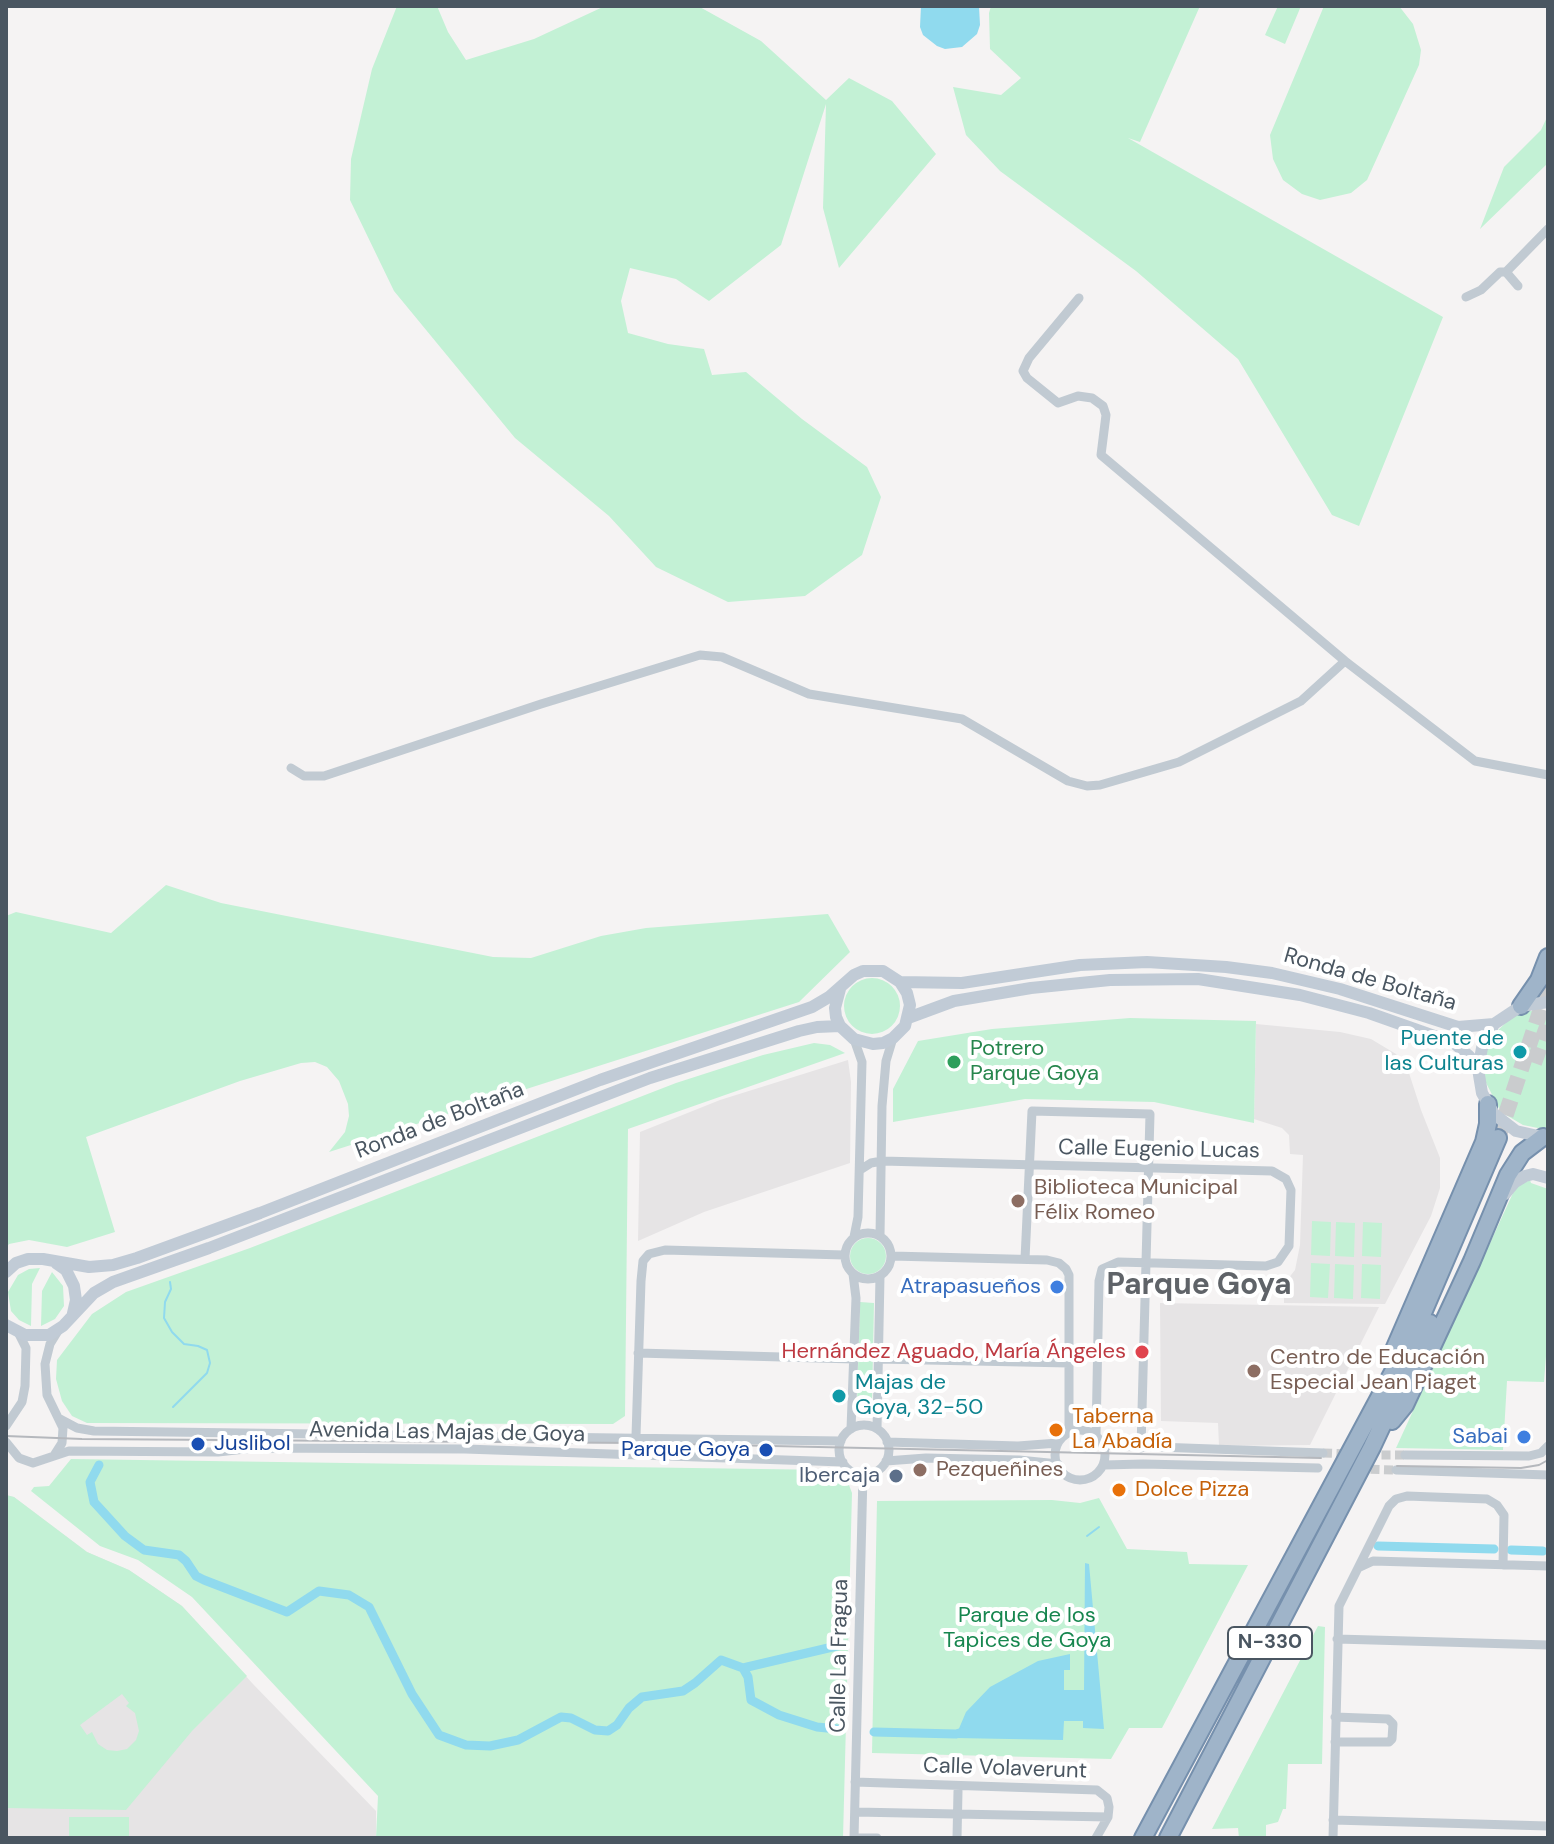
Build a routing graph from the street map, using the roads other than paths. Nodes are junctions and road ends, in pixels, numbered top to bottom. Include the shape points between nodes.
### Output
1 (1548, 229) edge
2 (1506, 272) junction
3 (1518, 286) dead end
4 (1466, 297) dead end
5 (1079, 298) dead end
6 (1345, 661) junction
7 (291, 768) dead end
8 (1548, 775) edge
9 (1548, 957) edge
10 (900, 982) junction
11 (840, 989) junction
12 (1548, 1002) edge
13 (1521, 1006) junction
14 (908, 1018) junction
15 (1494, 1024) junction
16 (840, 1026) junction
17 (893, 1038) junction
18 (854, 1039) junction
19 (1478, 1069) junction
20 (1488, 1104) junction
21 (1547, 1138) edge
22 (882, 1161) junction
23 (1029, 1165) junction
24 (1149, 1168) junction
25 (860, 1170) junction
26 (1548, 1178) edge
27 (1493, 1210) junction
28 (880, 1236) junction
29 (854, 1237) junction
30 (844, 1255) junction
31 (892, 1256) junction
32 (1025, 1259) junction
33 (49, 1260) junction
34 (1146, 1262) junction
35 (6, 1272) edge
36 (853, 1274) junction
37 (880, 1276) junction
38 (71, 1317) junction
39 (11, 1327) edge
40 (59, 1330) junction
41 (638, 1353) junction
42 (854, 1359) junction
43 (879, 1359) junction
44 (1069, 1363) junction
45 (60, 1419) junction
46 (6, 1426) edge
47 (851, 1429) junction
48 (877, 1429) junction
49 (1069, 1433) junction
50 (636, 1436) junction
51 (1099, 1440) junction
52 (841, 1441) junction
53 (6, 1442) edge
54 (887, 1442) junction
55 (1058, 1443) junction
56 (1548, 1446) edge
57 (1372, 1447) junction
58 (1141, 1448) junction
59 (1323, 1453) tunnel mouth
60 (1405, 1455) tunnel mouth
61 (53, 1457) junction
62 (886, 1461) junction
63 (843, 1462) junction
64 (1058, 1464) junction
65 (1104, 1465) junction
66 (1318, 1468) dead end
67 (1396, 1470) tunnel mouth
68 (863, 1474) junction
69 (1548, 1475) edge
70 (1321, 1506) junction
71 (1503, 1565) junction
72 (1548, 1566) edge
73 (1356, 1571) junction
74 (1337, 1639) junction
75 (1548, 1645) edge
76 (1335, 1717) junction
77 (1335, 1742) junction
78 (855, 1782) junction
79 (958, 1791) dead end
80 (855, 1812) junction
81 (958, 1814) junction
82 (1108, 1817) junction
83 (1333, 1820) junction
84 (1548, 1826) edge
85 (854, 1838) edge
86 (877, 1838) edge
87 (957, 1838) edge
88 (1096, 1838) edge
89 (1143, 1838) edge
90 (1168, 1838) edge
91 (1333, 1838) edge

1 - 2 street
2 - 3 street
2 - 4 street
5 - 6 street via 1029,358 1023,371 1027,378 1058,403 1078,396 1103,406 1101,455
6 - 7 street via 1288,708 1179,762 1100,785 1068,781 962,719 809,694 722,657 700,655 324,776 304,776
6 - 8 street via 1475,761
9 - 13 highway
10 - 11 main road, Ronda de Boltaña via 873,970 854,975
10 - 14 main road via 910,1005
10 - 15 main road, Ronda de Boltaña via 971,982 1080,965 1226,967 1340,989 1458,1027
11 - 16 main road via 835,1008
11 - 33 main road, Ronda de Boltaña via 784,1018 600,1080 137,1258 89,1267
12 - 13 main road
13 - 15 main road
14 - 17 main road
14 - 19 main road, Ronda de Boltaña via 954,1001 1031,988 1198,979 1300,995 1369,1013 1454,1043
15 - 19 main road
16 - 18 main road
16 - 38 main road, Ronda de Boltaña via 799,1031 650,1078 113,1282
17 - 18 main road via 873,1044
17 - 22 street via 884,1076
18 - 25 street via 862,1062
19 - 20 main road
20 - 21 main road via 1516,1131
20 - 70 highway via 1487,1133 1471,1174 1384,1372 1326,1482
21 - 27 highway via 1517,1159
22 - 23 street, Calle Eugenio Lucas
22 - 25 street, Calle Eugenio Lucas
22 - 28 street
23 - 24 street, Calle Eugenio Lucas
23 - 24 street via 1032,1111 1150,1114
23 - 32 street
24 - 34 street
24 - 34 street, Calle Eugenio Lucas via 1272,1171 1282,1175 1291,1190 1289,1246 1278,1262
25 - 29 street
26 - 27 main road via 1519,1178
27 - 57 highway via 1405,1405
28 - 29 street via 868,1232
28 - 31 street
29 - 30 street
30 - 36 street
30 - 41 street via 665,1250 649,1254 643,1261
31 - 32 street
31 - 37 street
32 - 44 street via 1054,1261 1069,1275
33 - 35 main road, Ronda de Boltaña via 28,1259
33 - 38 main road via 66,1270 74,1286
34 - 51 street, Calle Eugenio Lucas via 1118,1262 1102,1269
34 - 58 street
36 - 37 street via 865,1279
36 - 42 street
37 - 43 street
38 - 40 main road, Ronda de Boltaña
39 - 40 main road via 44,1336
39 - 46 street via 26,1348 25,1386 22,1402
40 - 45 street via 46,1356 45,1380 49,1403
41 - 42 street
41 - 50 street
42 - 47 street
43 - 44 street
43 - 48 street
44 - 49 street
45 - 50 street, Avenida Las Majas de Goya via 94,1431
45 - 61 street via 63,1439
47 - 48 street
47 - 52 street
48 - 54 street
49 - 51 street via 1085,1431
49 - 55 street
50 - 52 street, Avenida Las Majas de Goya
51 - 58 street
51 - 65 street
52 - 63 street
53 - 61 street, Avenida Las Majas de Goya via 23,1460 38,1463
54 - 55 street
54 - 62 street
55 - 64 street
56 - 60 street via 1529,1456
57 - 70 highway, N-330 via 1424,1338 1503,1139 1416,1329
57 - 90 highway, N-330
58 - 59 street
61 - 63 street, Avenida Las Majas de Goya via 72,1451 465,1449
62 - 64 street
62 - 68 street
63 - 68 street
64 - 65 street via 1079,1481
65 - 66 street
67 - 69 street
68 - 78 street, Calle La Fragua
70 - 89 highway, N-330
71 - 72 street
71 - 73 street via 1373,1561
71 - 73 street via 1504,1519 1497,1505 1480,1497 1407,1496 1389,1506
73 - 74 street via 1339,1606
74 - 75 street
74 - 76 street
76 - 77 street
76 - 77 street via 1388,1719 1393,1724 1389,1742
77 - 83 street
78 - 80 street, Calle La Fragua
78 - 82 street, Calle Volaverunt via 1093,1789 1107,1798
79 - 81 street
80 - 81 street
80 - 85 street, Calle La Fragua
81 - 82 street
81 - 87 street
82 - 88 street
83 - 84 street
83 - 91 street
85 - 86 street

